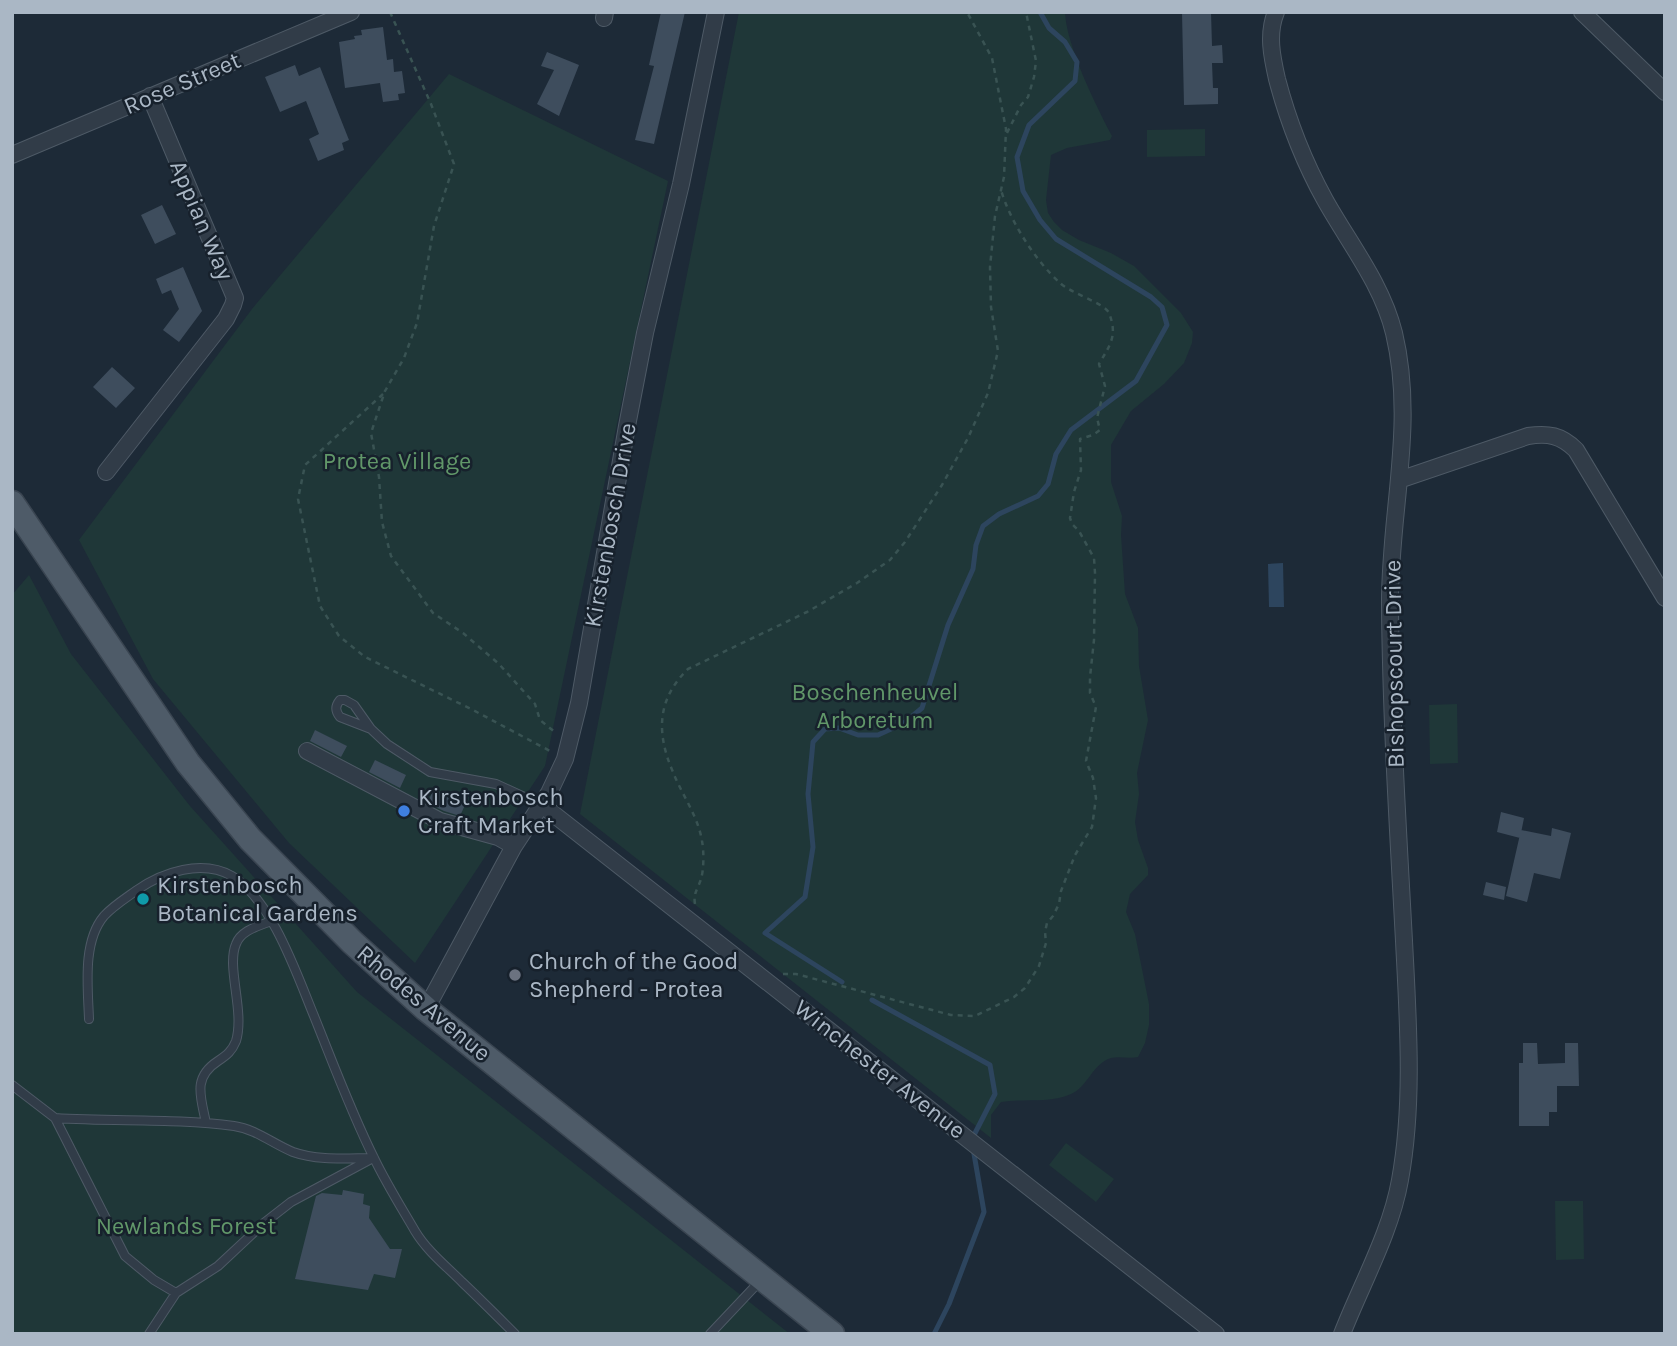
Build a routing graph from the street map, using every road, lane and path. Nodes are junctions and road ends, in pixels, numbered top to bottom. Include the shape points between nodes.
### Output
1 (351, 12) edge
2 (390, 12) edge
3 (716, 12) edge
4 (967, 12) edge
5 (1026, 12) edge
6 (1276, 12) edge
7 (1582, 12) edge
8 (1665, 92) edge
9 (150, 96) junction
10 (1006, 136) junction
11 (12, 155) edge
12 (1001, 190) junction
13 (385, 391) junction
14 (106, 472) dead end
15 (1399, 480) junction
16 (12, 503) edge
17 (1665, 598) edge
18 (371, 729) dead end
19 (307, 751) dead end
20 (567, 751) junction
21 (542, 805) junction
22 (514, 846) junction
23 (688, 918) junction
24 (271, 921) junction
25 (766, 979) junction
26 (426, 1009) junction
27 (89, 1019) dead end
28 (12, 1084) edge
29 (55, 1118) junction
30 (206, 1123) junction
31 (374, 1158) junction
32 (762, 1279) junction
33 (176, 1293) junction
34 (149, 1334) edge
35 (515, 1334) edge
36 (710, 1334) edge
37 (832, 1334) edge
38 (1216, 1334) edge
39 (1342, 1334) edge

1 - 9 street, Rose Street
2 - 13 path via 454,164 434,226 417,323
3 - 20 street, Kirstenbosch Drive via 626,426
4 - 10 path via 992,58
5 - 10 path via 1036,61 1034,77
6 - 15 street, Bishopscourt Drive via 1271,53 1284,105 1313,176 1376,286 1394,330 1404,422
7 - 8 street
9 - 11 street, Rose Street
9 - 14 street, Appian Way via 234,298 226,319
10 - 12 path
12 - 23 path via 990,267 998,351 995,372 968,438 927,509 905,542 877,570 807,612 688,669 668,693 661,718 666,752 703,844 702,876 694,894 696,909
12 - 25 path via 1018,229 1060,284 1105,307 1112,328 1111,348 1099,364 1105,386 1097,418 1100,430 1080,439 1082,470 1070,518 1094,558 1096,573 1090,685 1096,707 1086,761 1097,799 1093,827 1075,855 1059,904 1047,923 1040,966 1025,988 982,1014 951,1015 796,974
13 - 20 path via 371,433 391,556 433,613 499,664 535,704 540,720
13 - 20 path via 305,465 298,499 320,606 339,636 365,657
15 - 17 street via 1528,436 1557,436 1576,450
15 - 39 street, Bishopscourt Drive via 1390,600 1407,1133 1393,1209
16 - 26 main road, Rhodes Avenue via 188,763 250,839
18 - 21 lane via 430,772 496,784
19 - 22 street via 440,821
20 - 21 street, Kirstenbosch Drive
21 - 22 street, Kirstenbosch Drive
21 - 23 street, Winchester Avenue
22 - 26 street, Kirstenbosch Drive
23 - 25 street, Winchester Avenue
24 - 27 lane via 233,877 199,869 163,875 115,907 96,929 88,968
24 - 30 lane via 240,936 235,945 236,1041 229,1054 201,1079
24 - 31 lane
25 - 38 street, Winchester Avenue
26 - 32 main road, Rhodes Avenue
28 - 29 lane
29 - 30 lane
29 - 33 lane via 125,1256
30 - 31 lane via 237,1126 312,1157
31 - 33 lane via 291,1202 218,1266
31 - 35 lane via 417,1235
32 - 36 lane
32 - 37 main road, Rhodes Avenue
33 - 34 lane

